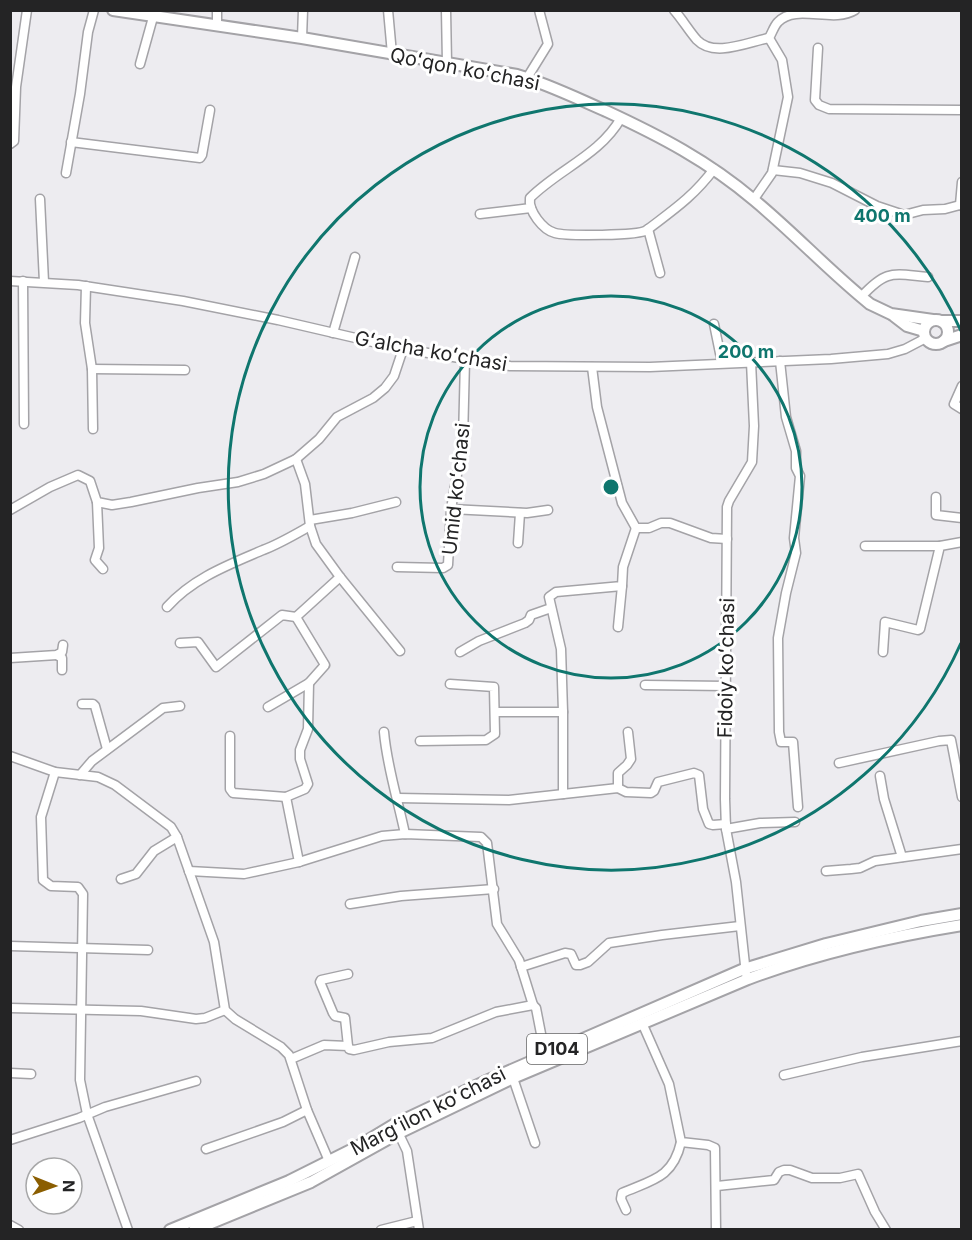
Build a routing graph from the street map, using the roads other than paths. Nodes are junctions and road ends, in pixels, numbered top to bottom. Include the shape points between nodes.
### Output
1 (27, 10) edge
2 (94, 10) edge
3 (113, 10) edge
4 (217, 10) edge
5 (303, 10) edge
6 (388, 10) edge
7 (446, 10) edge
8 (539, 10) edge
9 (674, 10) edge
10 (855, 10) edge
11 (154, 14) edge
12 (217, 26) junction
13 (302, 38) junction
14 (769, 38) junction
15 (818, 48) dead end
16 (392, 54) junction
17 (447, 63) junction
18 (140, 64) dead end
19 (527, 78) junction
20 (13, 87) edge
21 (210, 110) dead end
22 (962, 110) edge
23 (621, 118) junction
24 (71, 142) junction
25 (10, 144) edge
26 (714, 169) junction
27 (773, 170) junction
28 (66, 173) dead end
29 (962, 182) edge
30 (40, 199) dead end
31 (754, 199) junction
32 (961, 206) edge
33 (531, 208) junction
34 (480, 214) dead end
35 (648, 229) junction
36 (355, 257) dead end
37 (660, 273) dead end
38 (928, 277) dead end
39 (10, 281) edge
40 (23, 281) junction
41 (44, 282) junction
42 (86, 286) junction
43 (861, 297) junction
44 (891, 314) junction
45 (937, 320) junction
46 (962, 321) edge
47 (714, 324) dead end
48 (907, 326) junction
49 (333, 333) junction
50 (925, 334) junction
51 (962, 335) edge
52 (944, 341) junction
53 (403, 349) junction
54 (905, 349) junction
55 (465, 360) junction
56 (780, 361) junction
57 (751, 362) junction
58 (722, 363) junction
59 (592, 367) junction
60 (92, 369) junction
61 (185, 370) dead end
62 (962, 386) edge
63 (962, 409) edge
64 (24, 424) dead end
65 (93, 429) dead end
66 (296, 459) junction
67 (936, 497) dead end
68 (97, 502) junction
69 (396, 502) dead end
70 (451, 509) junction
71 (10, 510) edge
72 (548, 510) dead end
73 (520, 513) junction
74 (962, 518) edge
75 (310, 523) junction
76 (636, 528) junction
77 (727, 539) junction
78 (962, 542) edge
79 (518, 543) dead end
80 (865, 546) dead end
81 (940, 546) junction
82 (397, 567) dead end
83 (103, 569) dead end
84 (340, 578) junction
85 (622, 586) junction
86 (166, 607) dead end
87 (551, 608) junction
88 (296, 617) junction
89 (618, 627) dead end
90 (180, 643) dead end
91 (63, 645) dead end
92 (400, 651) dead end
93 (460, 651) dead end
94 (882, 652) dead end
95 (57, 655) junction
96 (10, 658) edge
97 (62, 670) dead end
98 (309, 683) junction
99 (450, 684) dead end
100 (645, 685) dead end
101 (726, 686) junction
102 (81, 704) dead end
103 (180, 706) dead end
104 (268, 707) dead end
105 (496, 712) junction
106 (563, 712) junction
107 (384, 732) dead end
108 (628, 732) dead end
109 (230, 736) dead end
110 (420, 741) dead end
111 (107, 748) junction
112 (10, 756) edge
113 (839, 763) dead end
114 (55, 772) junction
115 (80, 775) junction
116 (880, 776) dead end
117 (618, 788) junction
118 (563, 794) junction
119 (286, 797) junction
120 (962, 797) edge
121 (398, 798) junction
122 (798, 807) dead end
123 (795, 822) dead end
124 (726, 826) junction
125 (405, 834) junction
126 (177, 837) junction
127 (962, 849) edge
128 (902, 857) junction
129 (298, 862) junction
130 (189, 871) junction
131 (826, 871) dead end
132 (121, 879) dead end
133 (494, 889) junction
134 (350, 904) dead end
135 (962, 914) edge
136 (962, 925) edge
137 (740, 926) junction
138 (10, 946) edge
139 (82, 947) junction
140 (148, 950) dead end
141 (521, 967) junction
142 (746, 974) junction
143 (348, 975) dead end
144 (533, 1005) junction
145 (10, 1008) edge
146 (81, 1009) junction
147 (225, 1010) junction
148 (643, 1025) junction
149 (962, 1041) edge
150 (348, 1046) junction
151 (547, 1053) junction
152 (291, 1059) junction
153 (10, 1073) edge
154 (31, 1074) dead end
155 (783, 1075) dead end
156 (513, 1078) junction
157 (196, 1082) dead end
158 (307, 1110) junction
159 (87, 1114) junction
160 (397, 1129) junction
161 (10, 1140) edge
162 (681, 1142) junction
163 (535, 1143) dead end
164 (206, 1149) dead end
165 (329, 1161) junction
166 (717, 1186) junction
167 (626, 1210) dead end
168 (10, 1225) edge
169 (418, 1225) edge
170 (19, 1230) edge
171 (128, 1230) edge
172 (170, 1230) edge
173 (194, 1230) edge
174 (381, 1230) edge
175 (716, 1230) edge
176 (886, 1230) edge

1 - 20 street
2 - 24 street via 87,32
3 - 11 main road, Qoʻqon koʻchasi
4 - 12 street
5 - 13 street
6 - 16 street
7 - 17 street
8 - 19 street via 548,44
9 - 14 street via 696,39 710,49
10 - 14 street via 835,16 793,14 778,21
11 - 12 main road, Qoʻqon koʻchasi
11 - 18 street
12 - 13 main road, Qoʻqon koʻchasi
13 - 16 main road, Qoʻqon koʻchasi
14 - 27 street via 782,60 788,97
15 - 22 street via 815,100 822,107
16 - 17 main road, Qoʻqon koʻchasi
17 - 19 main road, Qoʻqon koʻchasi
19 - 23 main road, Qoʻqon koʻchasi
20 - 25 street via 14,141
21 - 24 street via 200,158
23 - 26 main road, Qoʻqon koʻchasi
23 - 33 street via 591,153 531,196
24 - 28 street
26 - 31 main road, Qoʻqon koʻchasi
26 - 35 street via 689,199
27 - 31 street
27 - 32 street via 832,183 904,215
29 - 32 street
30 - 41 street
31 - 43 main road, Qoʻqon koʻchasi
33 - 34 street
33 - 35 street via 542,226 558,234
35 - 37 street
36 - 49 street
38 - 43 street via 881,277
39 - 40 street, Gʻalcha koʻchasi
40 - 41 street, Gʻalcha koʻchasi
40 - 64 street
41 - 42 street, Gʻalcha koʻchasi
42 - 49 street, Gʻalcha koʻchasi via 231,310
42 - 60 street via 85,323
43 - 44 main road, Qoʻqon koʻchasi
44 - 45 main road, Qoʻqon koʻchasi
44 - 48 main road, Qoʻqon koʻchasi
45 - 46 main road, Qoʻqon koʻchasi
45 - 50 main road via 927,324
45 - 52 main road via 948,330
47 - 58 street
48 - 50 main road, Qoʻqon koʻchasi
48 - 54 street via 910,336
49 - 53 street, Gʻalcha koʻchasi
50 - 52 main road via 936,344
50 - 54 street, Gʻalcha koʻchasi
51 - 52 main road
53 - 55 street, Gʻalcha koʻchasi
53 - 66 street via 385,388 338,417
54 - 56 street, Gʻalcha koʻchasi via 872,356
55 - 59 street, Gʻalcha koʻchasi via 510,366
55 - 70 street, Umid koʻchasi via 463,440
56 - 57 street, Gʻalcha koʻchasi
56 - 122 street via 786,417 800,476 796,553 778,638 779,732 781,742 793,742
57 - 58 street, Gʻalcha koʻchasi
57 - 77 street, Fidoiy koʻchasi via 752,462 729,501
58 - 59 street, Gʻalcha koʻchasi
59 - 76 street via 597,407 622,503
60 - 61 street
60 - 65 street
62 - 63 street via 954,404
66 - 68 street via 238,482 112,505
66 - 75 street via 305,484
67 - 74 street via 936,515
68 - 71 street via 90,481 78,475
68 - 83 street via 99,548 94,560
69 - 75 street
70 - 73 street
70 - 82 street, Umid koʻchasi via 447,567
72 - 73 street
73 - 79 street
75 - 84 street via 316,544
75 - 86 street via 264,550 207,575 184,589
76 - 77 street via 669,523 711,538
76 - 85 street via 622,567
77 - 101 street, Fidoiy koʻchasi
78 - 81 street
80 - 81 street
81 - 94 street via 920,629 885,622
84 - 88 street
84 - 92 street
85 - 87 street via 552,592
85 - 89 street
87 - 93 street
87 - 106 street via 561,649
88 - 90 street via 282,615 216,667 198,642
88 - 98 street via 325,665
91 - 95 street
95 - 96 street
95 - 97 street via 62,658
98 - 104 street
98 - 119 street via 308,729 300,750 308,784
99 - 105 street via 494,687
100 - 101 street
101 - 124 street, Fidoiy koʻchasi
102 - 111 street via 95,706
103 - 111 street via 163,708
105 - 106 street
105 - 110 street via 495,734 486,740
106 - 118 street
107 - 121 street via 386,759
108 - 117 street via 631,759 618,773
109 - 119 street via 233,793
111 - 115 street
112 - 114 street
113 - 120 street via 951,740
114 - 115 street
114 - 139 street via 42,817 43,880 51,886 78,887 81,891
115 - 126 street via 98,777 115,785 171,827
116 - 128 street
117 - 118 street
117 - 124 street via 651,793 658,782 697,774 709,824
118 - 121 street via 486,801
119 - 129 street
121 - 125 street
123 - 124 street
124 - 137 street, Fidoiy koʻchasi
125 - 129 street via 382,836
125 - 133 street via 481,837 487,843
126 - 130 street
126 - 132 street via 154,851 136,874
127 - 128 street
128 - 131 street
129 - 130 street via 244,874
130 - 147 street via 214,942
133 - 134 street
133 - 141 street via 497,924
135 - 142 main road, Margʻilon koʻchasi / D104 via 826,944
136 - 142 main road, Margʻilon koʻchasi / D104 via 892,936
137 - 141 street via 609,943 580,966 566,953
137 - 142 street, Fidoiy koʻchasi
138 - 139 street
139 - 140 street
139 - 146 street
141 - 144 street
142 - 148 main road, Margʻilon koʻchasi / D104
142 - 151 main road, Margʻilon koʻchasi / D104
143 - 150 street via 320,982 333,1013 345,1018
144 - 150 street via 496,1012 432,1038 354,1050
144 - 151 street via 540,1018
145 - 146 street
146 - 147 street via 141,1011 196,1019
146 - 159 street via 80,1080
147 - 152 street via 280,1047
148 - 156 main road, Margʻilon koʻchasi / D104
148 - 162 street via 669,1084
149 - 155 street via 872,1055
150 - 152 street via 324,1045
151 - 160 main road, Margʻilon koʻchasi / D104
152 - 158 street
153 - 154 street
156 - 160 main road, Margʻilon koʻchasi / D104
156 - 163 street
157 - 159 street
158 - 164 street
158 - 165 street
159 - 161 street
159 - 171 street
160 - 165 main road, Margʻilon koʻchasi / D104
160 - 169 street via 407,1151
160 - 173 main road, Margʻilon koʻchasi / D104 via 311,1182
162 - 166 street via 714,1147
162 - 167 street via 670,1169 622,1193
165 - 172 main road, Margʻilon koʻchasi / D104
166 - 175 street
166 - 176 street via 774,1180 784,1170 812,1178 858,1174
168 - 170 street
169 - 174 street

